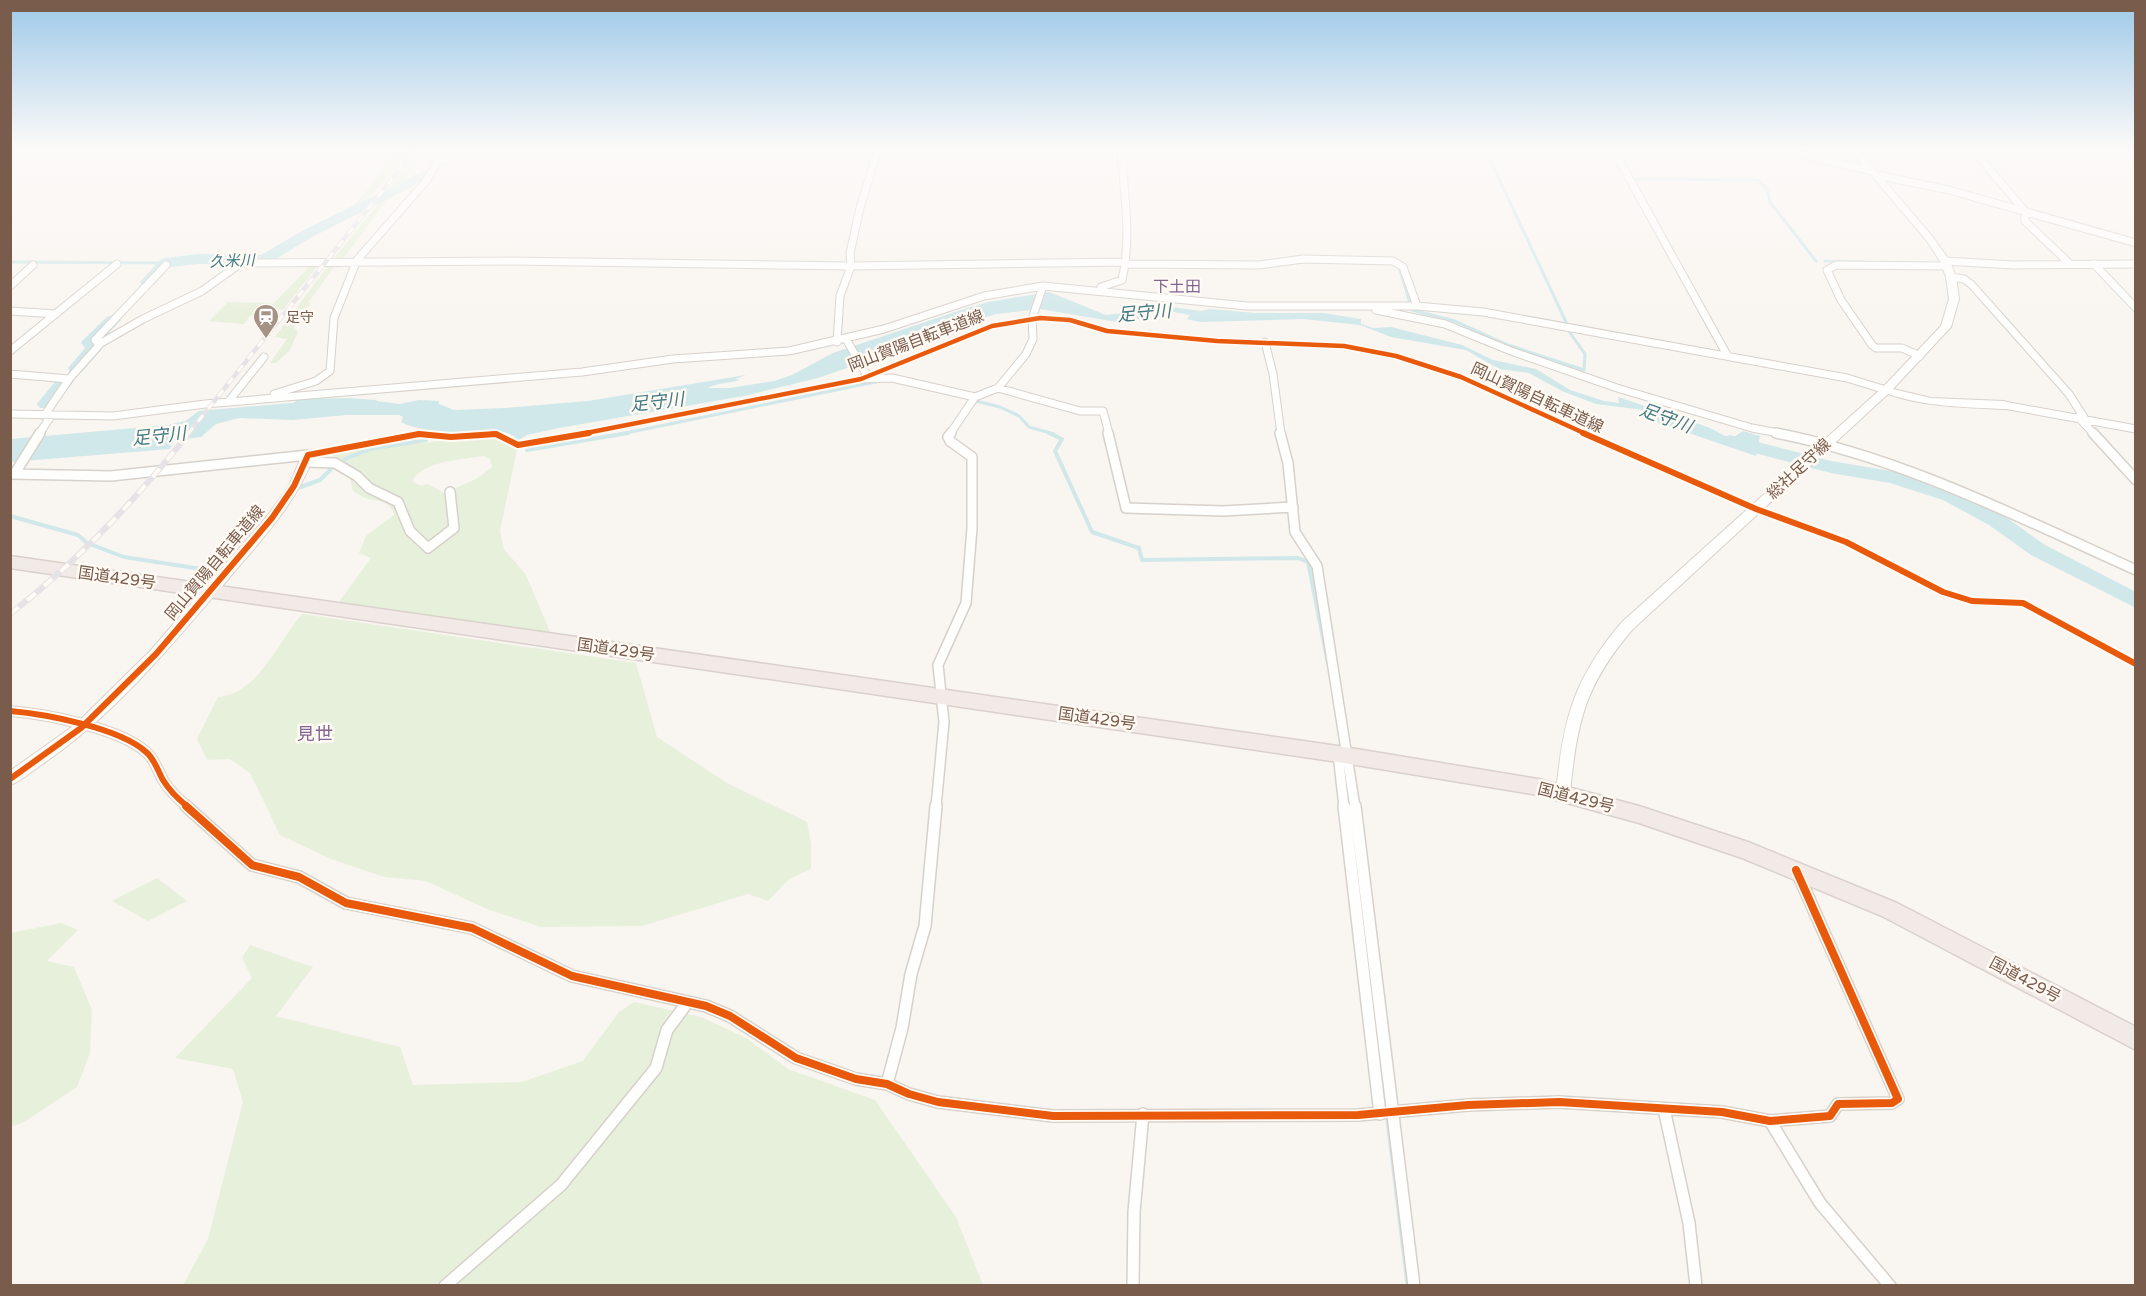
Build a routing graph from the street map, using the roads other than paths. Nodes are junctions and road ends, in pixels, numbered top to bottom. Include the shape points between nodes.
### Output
1 (402, 209) edge
2 (860, 209) edge
3 (1126, 209) edge
4 (1648, 209) edge
5 (1905, 209) edge
6 (2019, 209) edge
7 (2025, 211) junction
8 (2136, 243) edge
9 (357, 262) junction
10 (2069, 263) junction
11 (117, 264) dead end
12 (1125, 264) junction
13 (2136, 264) edge
14 (33, 265) dead end
15 (165, 265) dead end
16 (2095, 265) junction
17 (850, 267) junction
18 (1947, 268) junction
19 (10, 286) edge
20 (1043, 287) junction
21 (1096, 289) junction
22 (1366, 306) junction
23 (1417, 306) junction
24 (2136, 308) edge
25 (10, 311) edge
26 (56, 314) junction
27 (847, 341) junction
28 (837, 342) junction
29 (1265, 342) dead end
30 (99, 345) junction
31 (10, 351) edge
32 (1727, 355) junction
33 (1920, 356) junction
34 (264, 357) dead end
35 (10, 374) edge
36 (69, 380) junction
37 (998, 388) junction
38 (1886, 390) junction
39 (974, 399) junction
40 (252, 400) junction
41 (228, 402) junction
42 (2004, 405) joint
43 (10, 414) edge
44 (47, 418) junction
45 (2082, 418) junction
46 (2136, 429) edge
47 (1825, 445) junction
48 (307, 458) junction
49 (14, 472) edge
50 (2136, 480) edge
51 (450, 492) dead end
52 (1293, 507) junction
53 (10, 562) edge
54 (2136, 570) edge
55 (212, 592) junction
56 (942, 697) junction
57 (10, 711) edge
58 (83, 726) junction
59 (1344, 755) junction
60 (10, 779) edge
61 (1563, 793) junction
62 (1796, 870) junction
63 (687, 1003) junction
64 (2136, 1039) edge
65 (887, 1084) junction
66 (1664, 1109) junction
67 (1387, 1113) junction
68 (1143, 1114) junction
69 (1770, 1121) junction
70 (445, 1286) edge
71 (1133, 1286) edge
72 (1414, 1286) edge
73 (1696, 1286) edge
74 (1890, 1286) edge

1 - 9 street
2 - 17 street
3 - 12 street
4 - 32 street
5 - 18 main road
6 - 7 street
7 - 8 street
7 - 10 street via 2025,221
9 - 17 street via 659,262
9 - 30 street via 241,263 202,291 142,319
9 - 40 street via 333,318 330,371 316,381
10 - 16 street
10 - 18 street
11 - 26 street
12 - 17 street
12 - 21 street via 1122,280
12 - 23 street via 1259,265 1303,259 1393,261 1403,267
13 - 16 street
14 - 19 street
15 - 30 street via 94,340
16 - 24 street
17 - 28 street via 840,296
18 - 33 main road, 総社足守線 via 1954,299 1950,316 1939,336
18 - 33 street via 1836,265 1827,270 1841,300 1872,345 1902,348
18 - 45 street via 1971,284 2069,394
20 - 21 street
20 - 27 street via 984,296
20 - 37 street via 1034,317 1033,339 1026,354
21 - 22 street via 1246,306
22 - 23 street
22 - 47 street via 1445,324 1511,351 1699,413
23 - 32 street via 1483,312
25 - 26 street
26 - 31 street
27 - 28 street
27 - 39 street via 866,377 892,378
28 - 40 street via 789,351 663,360 582,372
29 - 52 street
30 - 36 street
32 - 38 street via 1847,378
33 - 38 main road, 総社足守線
34 - 41 street
35 - 36 street
36 - 44 street
37 - 39 street
37 - 52 street via 1080,411 1103,411 1126,508 1223,511
38 - 42 main road via 1936,404
38 - 47 main road, 総社足守線
39 - 56 street via 948,437 948,441 972,457 972,528 966,603 938,665
40 - 41 street
41 - 44 street via 112,416
42 - 45 street
43 - 44 street
44 - 49 street
45 - 46 street
45 - 50 street
47 - 54 street via 1930,477
47 - 61 main road, 総社足守線 via 1604,651 1587,678 1573,714
48 - 49 street via 111,477
48 - 51 street via 335,464 398,502 410,531 428,548 454,528
48 - 55 main road, 岡山賀陽自転車道線 via 267,526
52 - 59 street via 1297,539 1317,566
53 - 55 highway, 国道429号
55 - 56 highway, 国道429号
55 - 58 main road, 岡山賀陽自転車道線
56 - 59 highway, 国道429号
56 - 65 street via 944,722 926,926 910,974 902,1028
57 - 58 street via 36,713
58 - 60 main road, 岡山賀陽自転車道線
58 - 63 street via 94,725 148,753 177,798 244,859 265,872 299,877 346,903 472,928 587,982
59 - 61 highway, 国道429号
59 - 67 street
61 - 62 highway, 国道429号 via 1682,829
62 - 64 highway, 国道429号 via 1928,929
62 - 69 street via 1898,1099 1892,1103 1838,1104 1830,1116
63 - 65 street via 730,1016 803,1061 856,1079
63 - 70 street via 667,1030 656,1068 561,1185
65 - 68 street via 938,1102 1053,1116
66 - 67 street via 1519,1103
66 - 69 street via 1722,1112
66 - 73 street via 1689,1223
67 - 68 street
67 - 72 street
68 - 71 street via 1134,1212
69 - 74 street via 1820,1203

